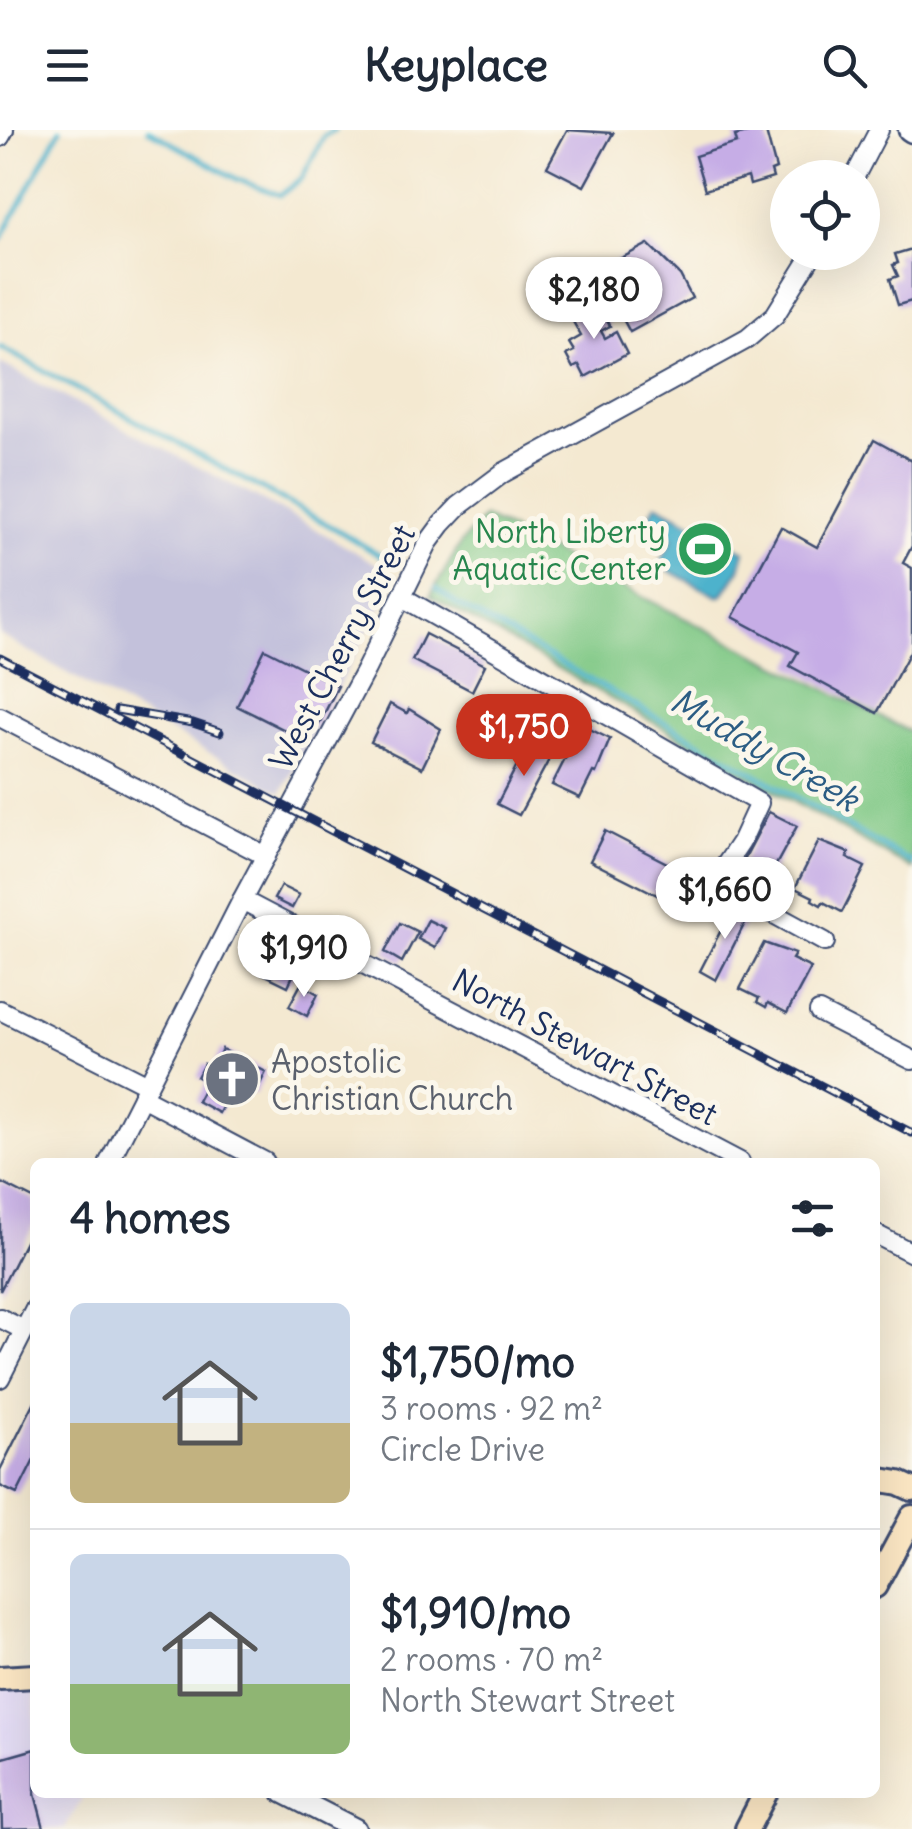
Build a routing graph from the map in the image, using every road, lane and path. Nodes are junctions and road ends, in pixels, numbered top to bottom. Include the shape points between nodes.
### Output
1 (4, 130) edge
2 (880, 130) edge
3 (0, 137) edge
4 (864, 160) edge
5 (803, 270) edge
6 (402, 597) junction
7 (1, 719) edge
8 (266, 856) junction
9 (242, 900) junction
10 (824, 942) dead end
11 (0, 1010) edge
12 (818, 1012) dead end
13 (912, 1060) edge
14 (145, 1091) junction
15 (111, 1158) edge
16 (258, 1158) edge
17 (732, 1158) edge
18 (880, 1237) edge
19 (912, 1253) edge
20 (0, 1318) edge
21 (30, 1321) edge
22 (30, 1323) edge
23 (0, 1378) edge
24 (880, 1480) edge
25 (912, 1489) edge
26 (912, 1517) edge
27 (880, 1577) edge
28 (30, 1676) edge
29 (0, 1678) edge
30 (295, 1798) edge
31 (763, 1798) edge
32 (355, 1829) edge
33 (747, 1829) edge

1 - 3 street
2 - 4 street
5 - 6 street, West Cherry Street via 775,315 748,339 503,473 459,506 428,544
6 - 8 street, West Cherry Street
6 - 10 street via 758,803 722,872 728,889
7 - 8 street
8 - 9 street, West Cherry Street
9 - 14 street, West Cherry Street
9 - 17 street, North Stewart Street
11 - 14 street
12 - 13 street
14 - 15 street, West Cherry Street
14 - 16 street
18 - 19 street
20 - 21 street
22 - 23 street
24 - 25 main road
26 - 27 main road
28 - 29 main road
30 - 32 street
31 - 33 main road

